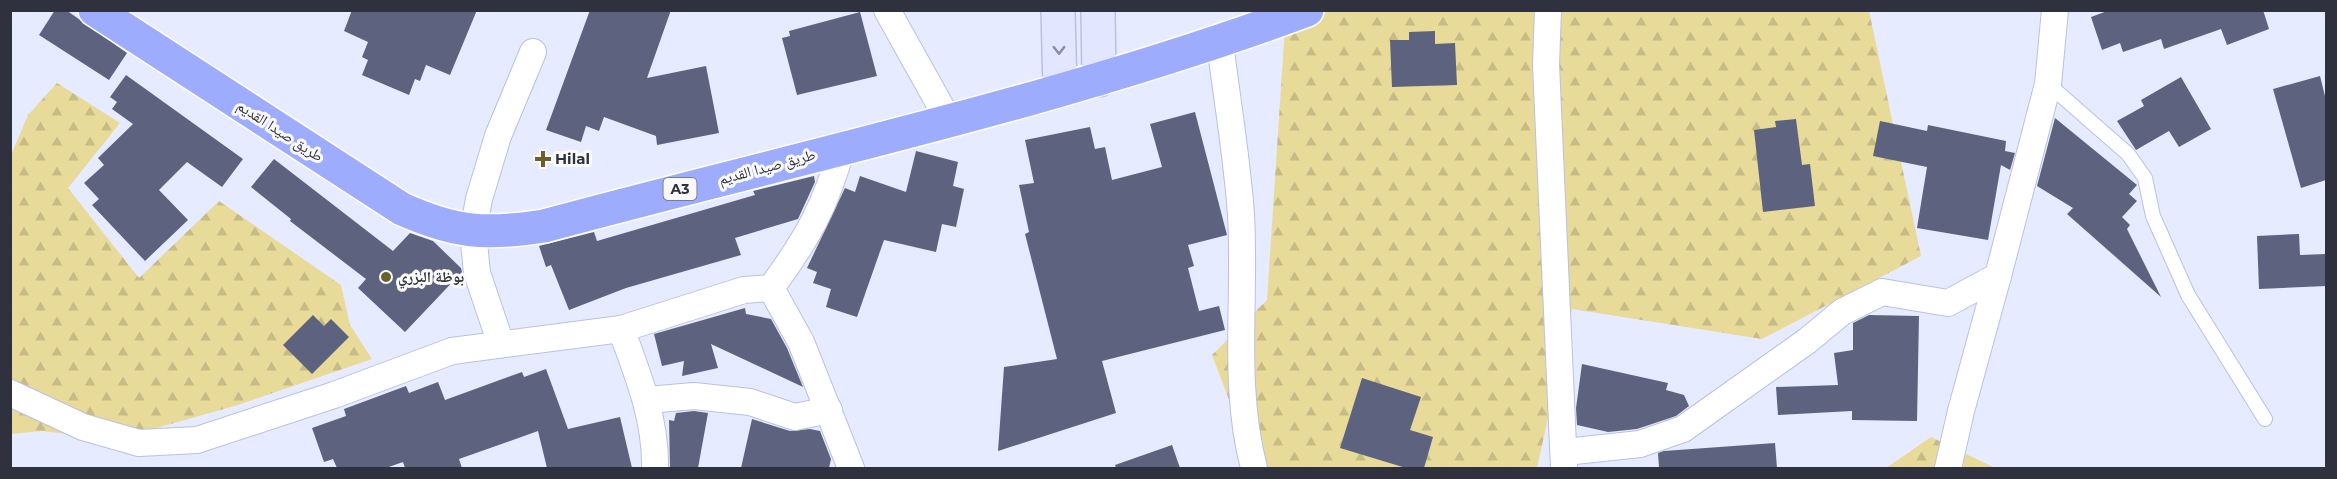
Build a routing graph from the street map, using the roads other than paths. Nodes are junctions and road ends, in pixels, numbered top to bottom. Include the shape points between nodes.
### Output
1 (95, 10) edge
2 (887, 10) edge
3 (1058, 10) edge
4 (1098, 10) edge
5 (1307, 10) edge
6 (1548, 10) edge
7 (2055, 10) edge
8 (1220, 43) junction
9 (533, 52) dead end
10 (1099, 81) junction
11 (2048, 84) junction
12 (1059, 90) junction
13 (951, 123) junction
14 (842, 147) junction
15 (472, 232) junction
16 (1998, 276) junction
17 (771, 288) junction
18 (621, 329) junction
19 (501, 345) junction
20 (10, 393) edge
21 (647, 400) junction
22 (829, 410) junction
23 (2265, 419) dead end
24 (1564, 460) edge
25 (656, 468) edge
26 (851, 468) edge
27 (1254, 468) edge
28 (1948, 468) edge

1 - 15 highway, طريق صيدا القديم / A3 via 402,208 433,222
2 - 13 street
3 -> 12 street
4 - 10 street
5 - 8 highway, طريق صيدا القديم / A3
6 - 24 street via 1546,65
7 - 11 street
8 - 10 highway, طريق صيدا القديم / A3
8 - 27 street via 1241,214 1239,339 1246,439
9 - 15 street via 498,136
10 - 12 highway, طريق صيدا القديم / A3
11 - 16 street
11 - 23 lane via 2128,154 2145,178 2153,216 2188,295
12 - 13 highway, طريق صيدا القديم / A3
13 - 14 highway, طريق صيدا القديم / A3
14 - 15 highway, طريق صيدا القديم / A3 via 544,226
14 - 17 street via 830,190 813,228
15 - 19 street via 477,273
16 - 24 street via 1948,303 1882,292 1842,312 1683,429 1640,444
16 - 28 street
17 - 18 street via 744,290
17 - 22 street via 801,342
18 - 19 street
18 - 21 street
19 - 20 street via 452,351 197,440 139,443 83,427
21 - 22 street via 705,397 750,402 795,417
21 - 25 street via 656,441
22 - 26 street

